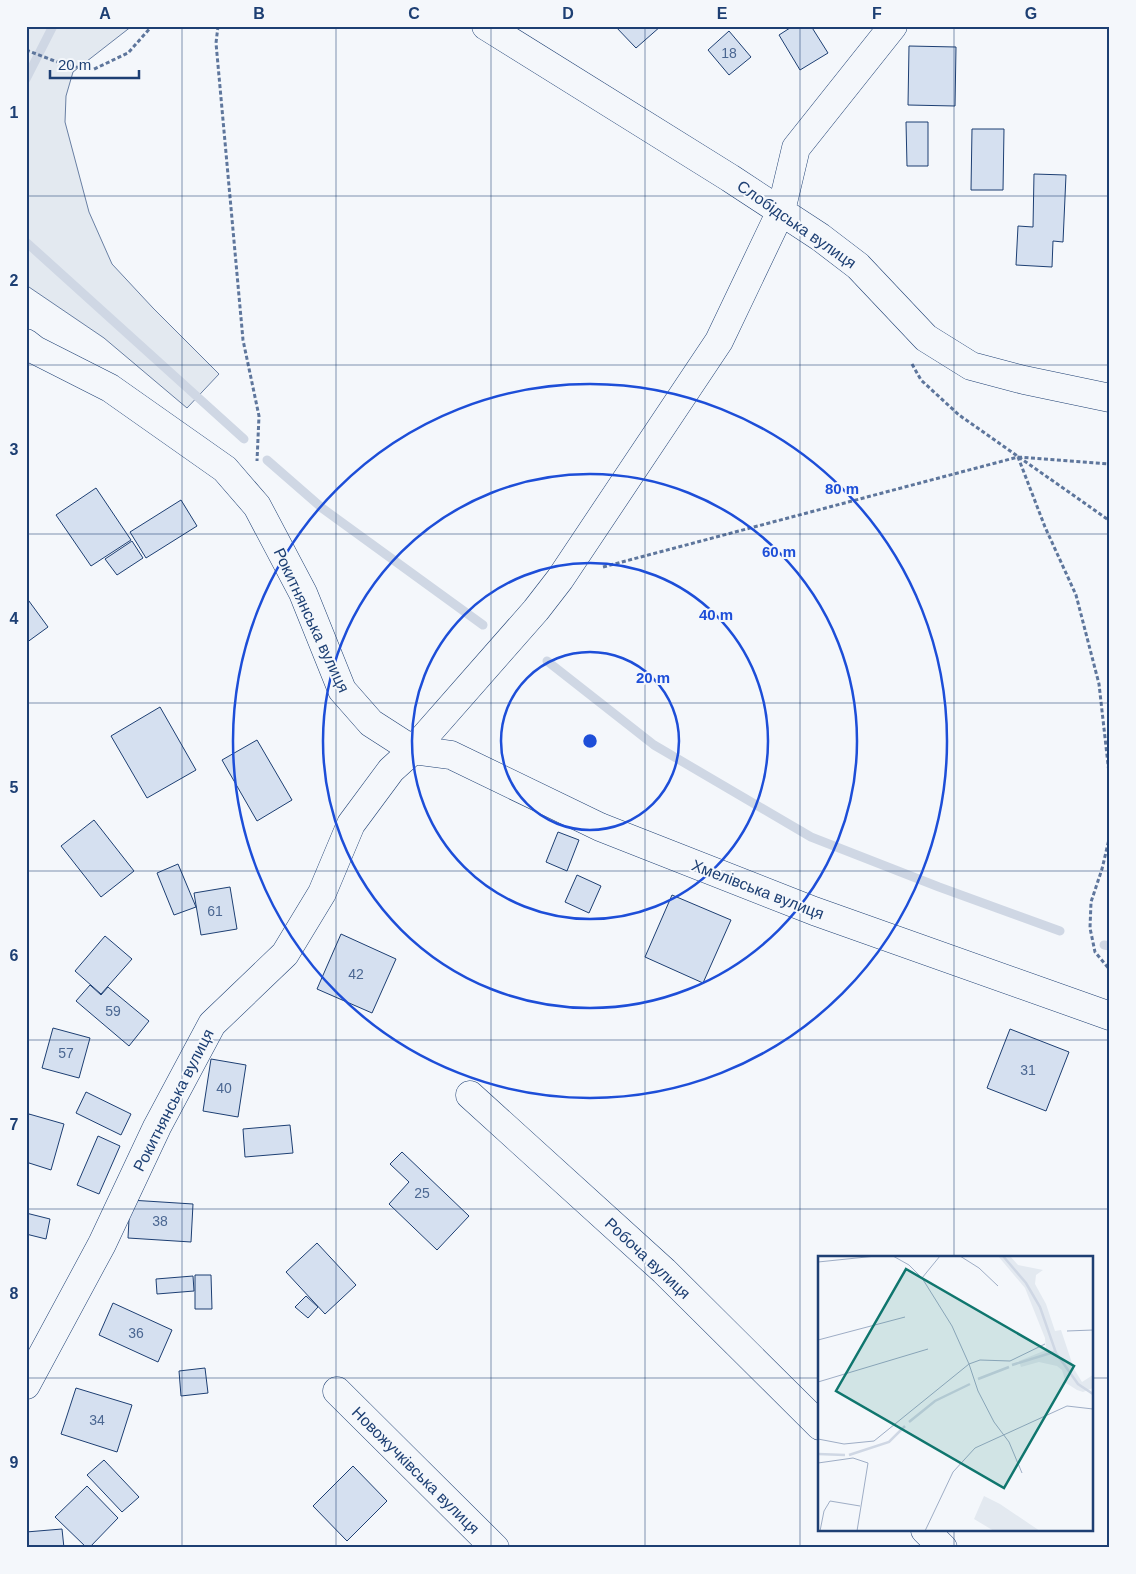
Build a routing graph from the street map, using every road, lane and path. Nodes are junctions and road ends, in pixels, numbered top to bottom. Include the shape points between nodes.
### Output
1 (152, 26) edge
2 (218, 26) edge
3 (486, 26) edge
4 (893, 26) edge
5 (26, 50) edge
6 (781, 211) junction
7 (26, 344) edge
8 (907, 356) dead end
9 (1110, 398) edge
10 (1018, 457) junction
11 (1110, 464) edge
12 (257, 506) junction
13 (1110, 521) edge
14 (560, 579) junction
15 (413, 750) junction
16 (1110, 782) edge
17 (1110, 836) edge
18 (1110, 970) edge
19 (1110, 1016) edge
20 (470, 1095) dead end
21 (26, 1385) edge
22 (337, 1391) dead end
23 (818, 1424) edge
24 (927, 1532) edge
25 (495, 1548) edge
26 (943, 1548) edge

1 - 5 path via 128,52 92,70 65,65
2 - 12 path via 216,43 243,340 259,416
3 - 6 street, Слобідська вулиця
4 - 6 street via 796,148
6 - 9 street, Слобідська вулиця via 858,266 926,338 971,366
6 - 14 street via 719,341
7 - 12 street, Рокитнянська вулиця via 110,388 225,469
8 - 10 path via 921,380 953,409
10 - 11 path
10 - 13 path
10 - 14 path
10 - 16 path via 1076,596 1099,684
12 - 15 street, Рокитнянська вулиця via 302,593 342,690 371,723
14 - 15 street
15 - 19 street, Хмелівська вулиця via 451,755 619,835 814,911
15 - 21 street, Рокитнянська вулиця via 392,770 351,824 322,893 285,954 212,1024 157,1127 102,1244
17 - 18 path via 1091,902 1090,928 1095,952
20 - 23 street, Робоча вулиця via 664,1271
22 - 25 street, Новожучківська вулиця
24 - 26 street

